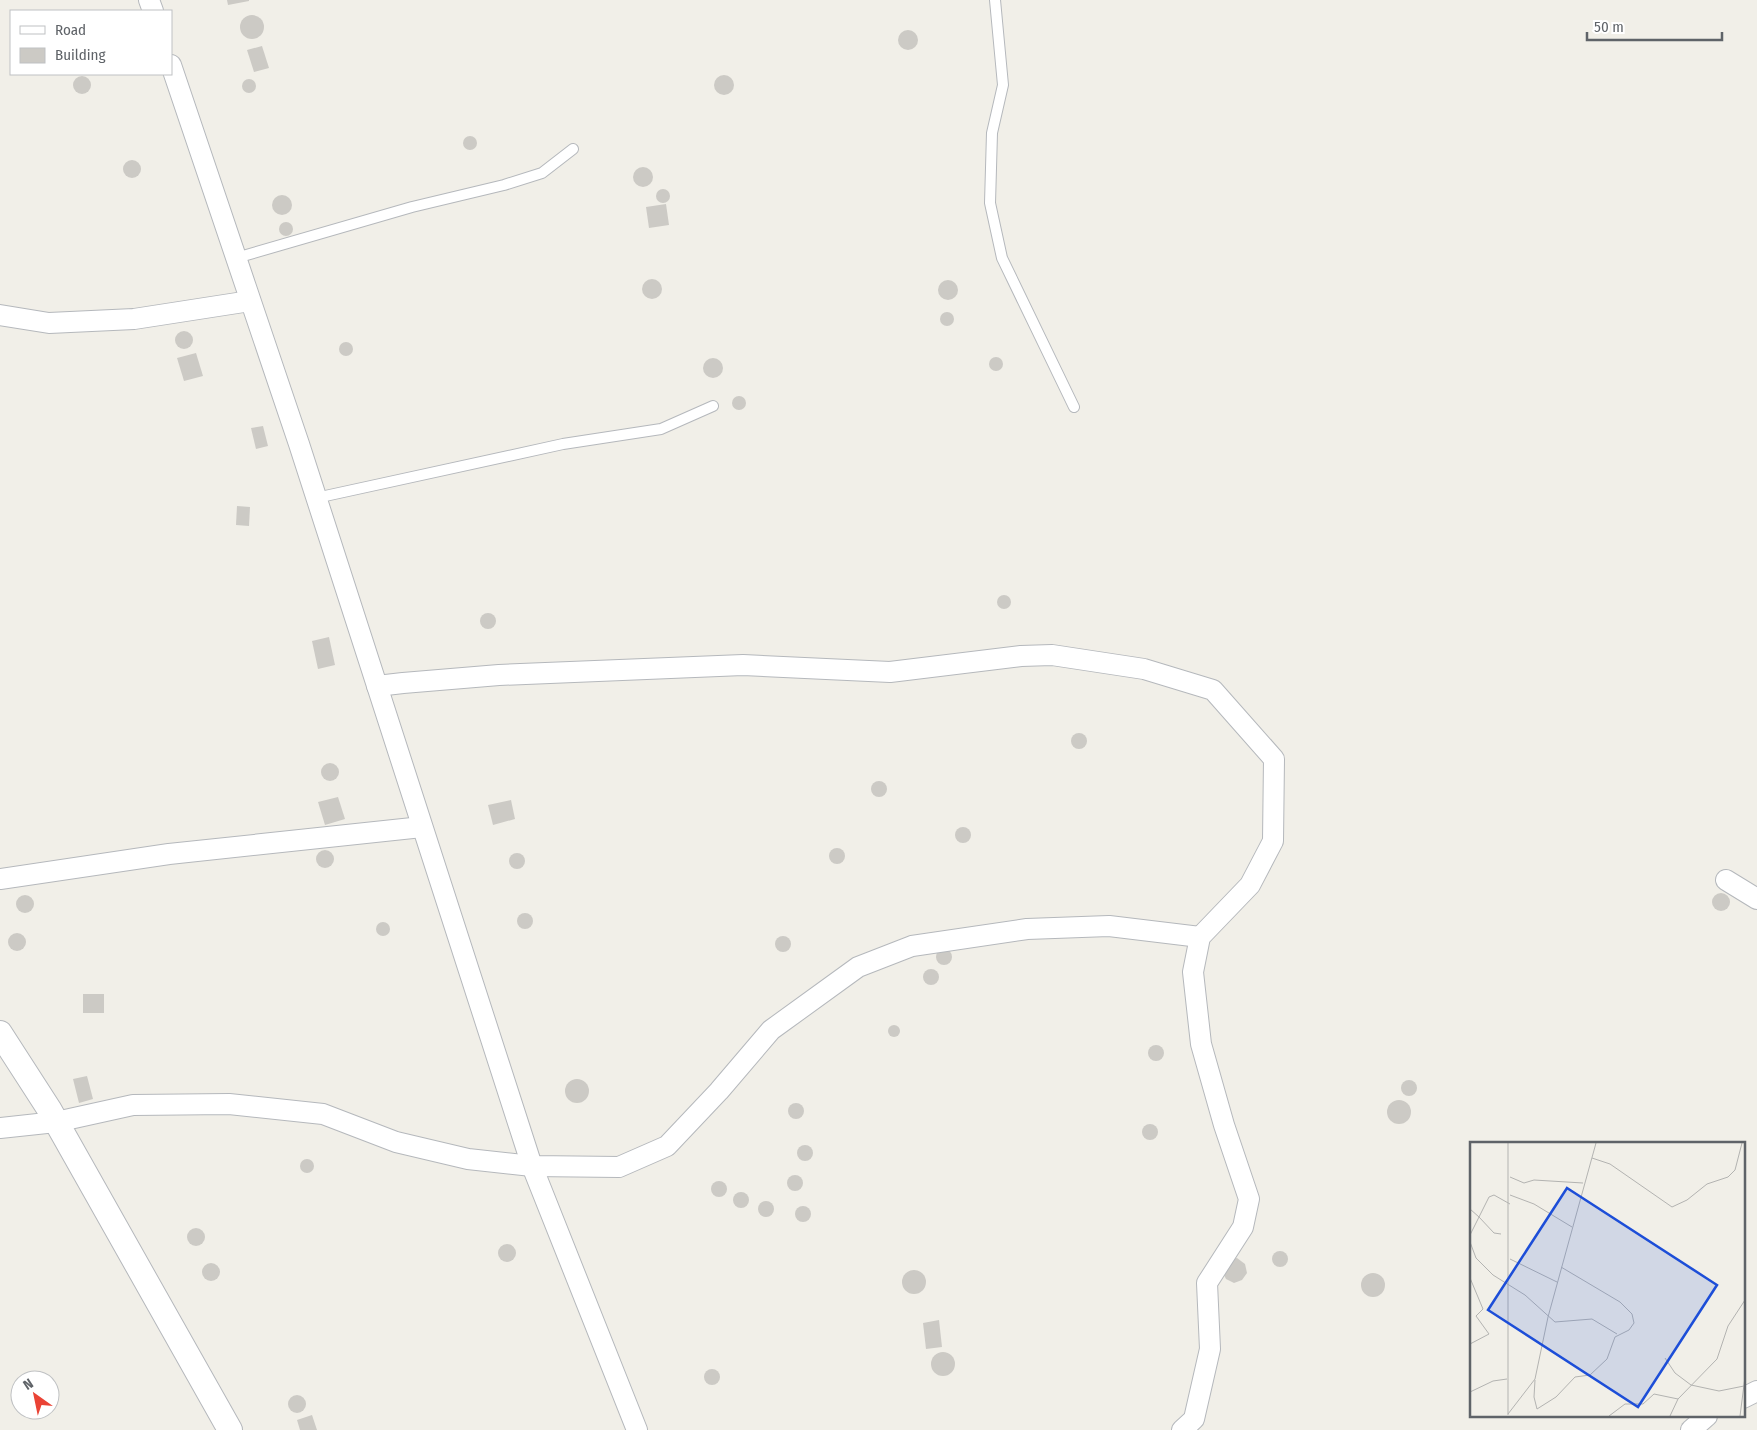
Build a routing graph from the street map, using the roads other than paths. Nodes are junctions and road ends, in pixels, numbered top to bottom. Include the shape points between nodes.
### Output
1 (995, 0) edge
2 (172, 69) edge
3 (573, 149) dead end
4 (236, 258) junction
5 (250, 301) junction
6 (0, 315) edge
7 (713, 406) dead end
8 (1074, 406) dead end
9 (316, 498) junction
10 (377, 686) junction
11 (422, 827) junction
12 (0, 879) edge
13 (1726, 880) dead end
14 (1757, 899) edge
15 (1200, 937) junction
16 (0, 1034) edge
17 (56, 1122) junction
18 (0, 1128) edge
19 (532, 1166) junction
20 (1757, 1392) edge
21 (1744, 1398) edge
22 (1706, 1418) edge
23 (230, 1430) edge
24 (637, 1430) edge
25 (1182, 1430) edge
26 (1691, 1430) edge

1 - 8 lane via 1004,85 992,133 990,203 1002,258
2 - 4 street
3 - 4 lane via 542,173 412,206
4 - 5 street
5 - 6 street via 134,319 48,323
5 - 9 street
7 - 9 lane via 661,429 563,444
9 - 10 street
10 - 11 street
10 - 15 street via 499,675 743,665 890,672 1052,655 1144,669 1213,690 1274,759 1273,841 1250,885
11 - 12 street via 169,854
11 - 19 street
13 - 14 street
15 - 19 street via 1109,926 1027,929 912,946 858,968 770,1030 667,1146 619,1168
15 - 25 street via 1193,972 1201,1044 1248,1199 1244,1227 1207,1283 1210,1349 1194,1419
16 - 17 street
17 - 18 street
17 - 19 street via 132,1105 229,1104 323,1114 396,1142 468,1159
17 - 23 street
19 - 24 street
20 - 21 street
22 - 26 street

